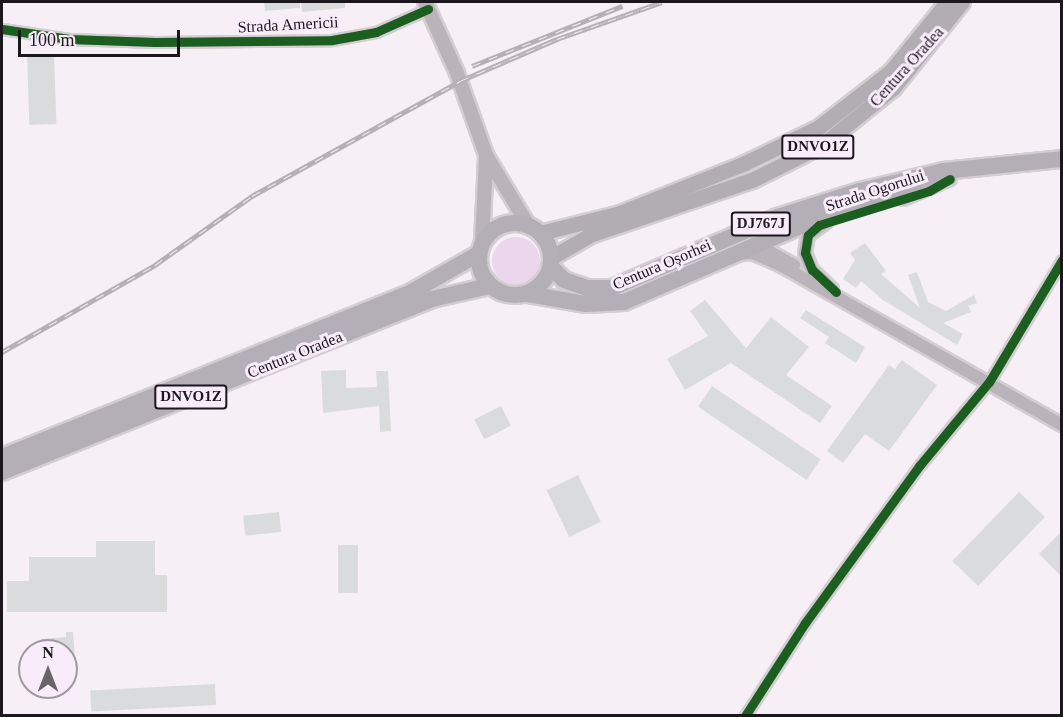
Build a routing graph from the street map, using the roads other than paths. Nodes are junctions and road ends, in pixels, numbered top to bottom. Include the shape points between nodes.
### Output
1 (947, 2) edge
2 (962, 2) edge
3 (426, 5) edge
4 (2, 29) edge
5 (486, 155) junction
6 (1062, 159) edge
7 (984, 170) junction
8 (951, 180) junction
9 (534, 229) junction
10 (757, 243) junction
11 (480, 248) junction
12 (732, 254) junction
13 (681, 257) junction
14 (1062, 260) edge
15 (551, 262) junction
16 (489, 286) junction
17 (836, 292) junction
18 (528, 294) junction
19 (863, 310) junction
20 (988, 382) junction
21 (1062, 425) edge
22 (2, 457) edge
23 (2, 472) edge
24 (745, 716) edge

1 - 9 main road, Centura Oradea / DNVO1Z via 891,71 819,127 745,163 620,213
2 - 15 main road, Centura Oradea / DNVO1Z via 893,88 822,145 752,180 590,235
3 - 4 street, Strada Americii via 376,32 333,40 144,42 69,39
3 - 5 main road
5 - 9 main road
5 - 11 main road
6 - 7 highway, Centura Oșorhei / DJ767J
7 - 8 highway, Centura Oșorhei / DJ767J
7 - 13 highway, Centura Oșorhei / DJ767J via 944,171 860,190 778,217
8 - 10 highway, DJ767J via 812,220
8 - 17 street, Strada Ogorului via 929,191 819,225 808,235 805,253 812,270
9 - 11 highway, DNVO1Z via 497,227
9 - 15 highway
10 - 12 highway, DJ767J
10 - 13 street via 732,242 696,258
10 - 17 street, Strada Ogorului
11 - 16 highway via 479,266
11 - 22 highway, Centura Oradea / DNVO1Z via 408,294
12 - 18 highway, Centura Oșorhei / DJ767J via 609,306
12 - 19 street, Strada Ogorului via 752,254 782,266
13 - 15 highway, Centura Oșorhei / DJ767J via 612,288 587,288 564,280
14 - 20 street
15 - 18 highway, DNVO1Z
16 - 18 highway via 508,296
16 - 23 highway, Centura Oradea / DNVO1Z via 432,299
17 - 19 street, Strada Ogorului
19 - 20 street, Strada Ogorului
20 - 21 street, Strada Ogorului
20 - 24 street via 920,465 805,623

